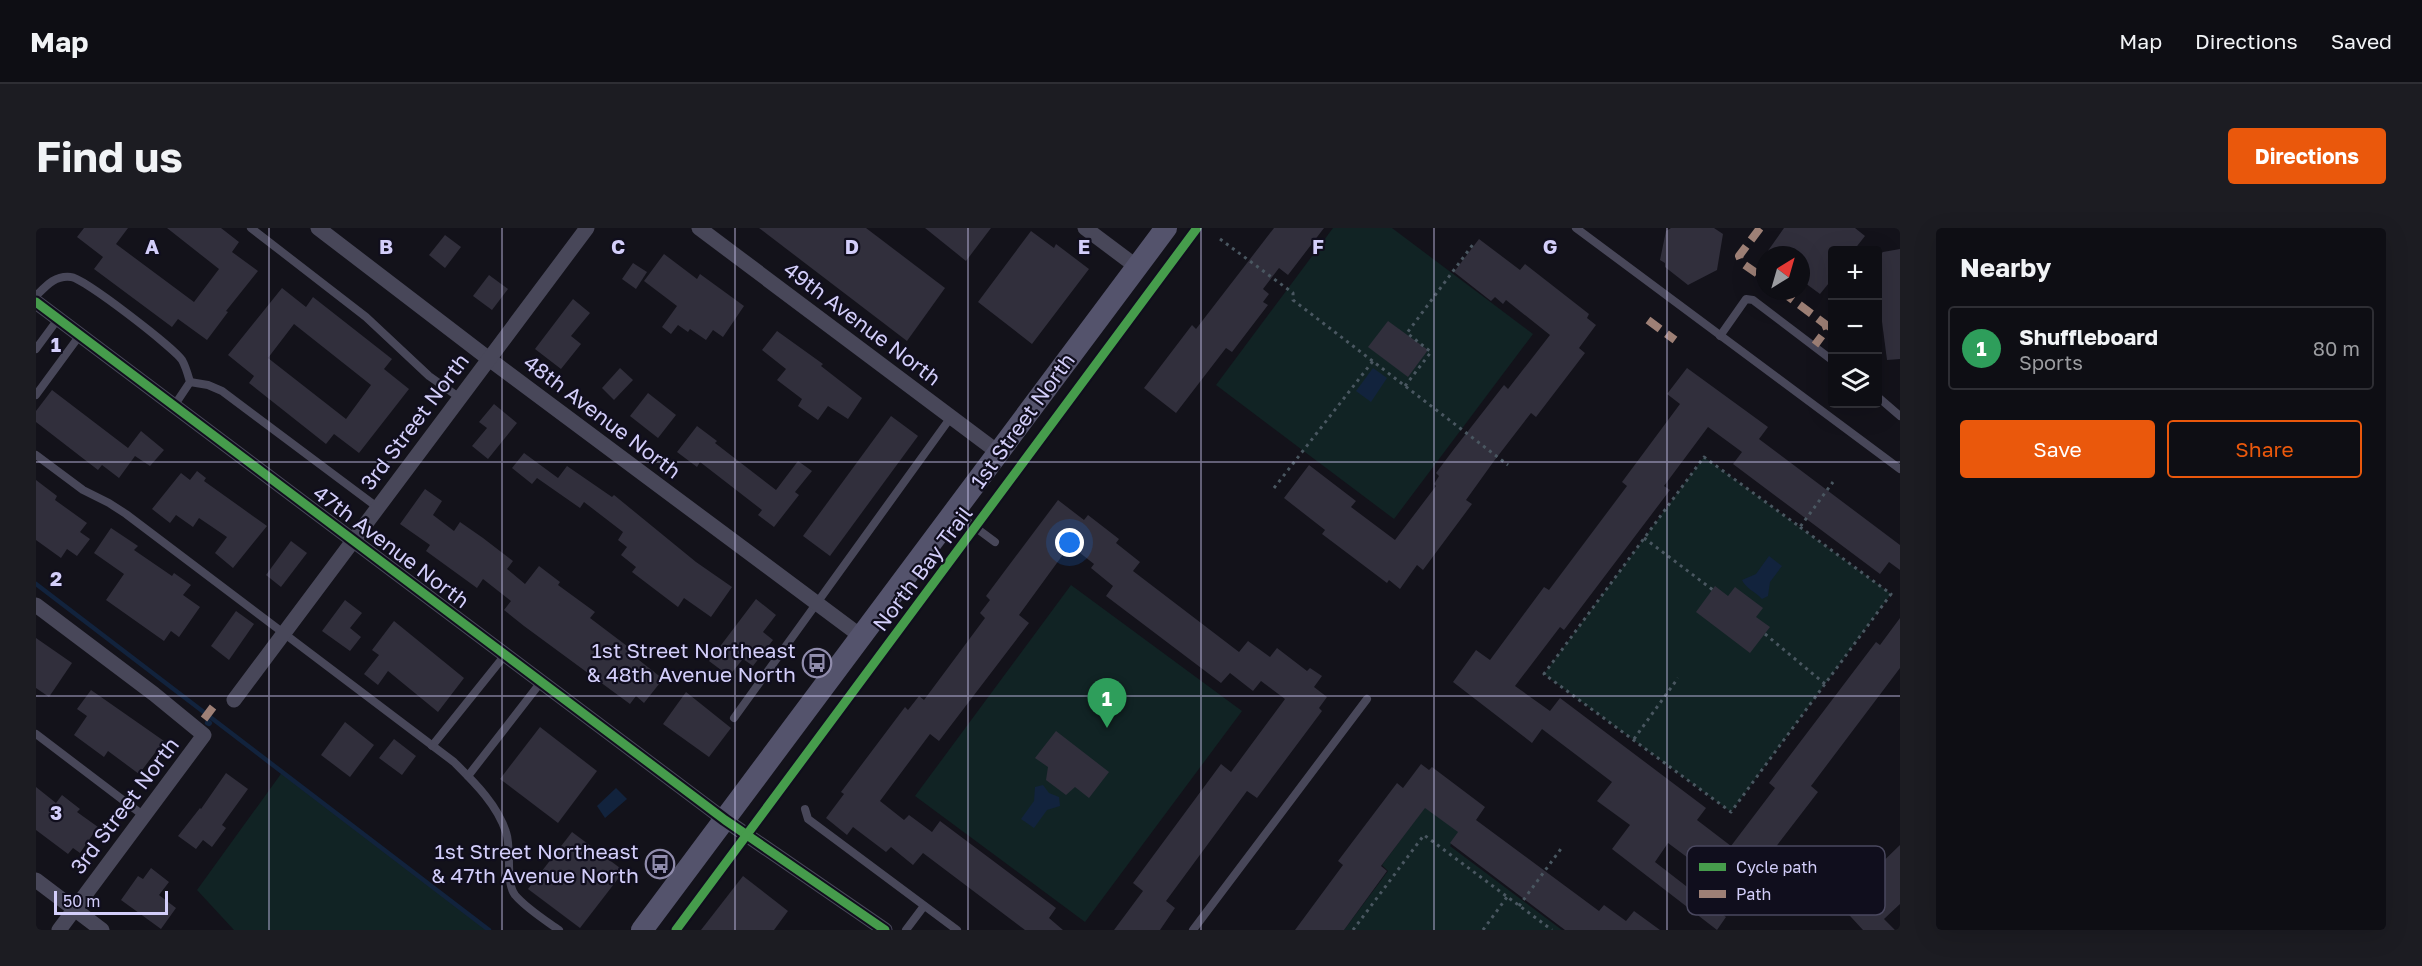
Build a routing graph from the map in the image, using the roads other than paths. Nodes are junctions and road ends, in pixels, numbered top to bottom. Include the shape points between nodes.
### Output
1 (251, 228) edge
2 (318, 228) edge
3 (587, 228) edge
4 (699, 228) edge
5 (1085, 228) edge
6 (1166, 228) edge
7 (1576, 228) edge
8 (1137, 267) junction
9 (36, 296) edge
10 (36, 302) edge
11 (58, 319) junction
12 (80, 335) junction
13 (1720, 336) junction
14 (36, 349) edge
15 (1828, 356) edge
16 (489, 360) junction
17 (190, 382) junction
18 (36, 395) edge
19 (460, 398) junction
20 (1882, 400) edge
21 (174, 406) junction
22 (1900, 416) edge
23 (951, 417) junction
24 (999, 453) junction
25 (36, 455) edge
26 (1900, 469) edge
27 (377, 507) junction
28 (955, 512) junction
29 (352, 540) junction
30 (995, 542) dead end
31 (816, 603) junction
32 (36, 605) edge
33 (283, 634) junction
34 (862, 638) junction
35 (505, 655) junction
36 (541, 682) junction
37 (1367, 699) dead end
38 (234, 700) dead end
39 (734, 718) dead end
40 (36, 734) edge
41 (432, 746) junction
42 (468, 776) junction
43 (805, 809) dead end
44 (144, 816) junction
45 (725, 820) junction
46 (36, 880) edge
47 (924, 906) junction
48 (75, 909) junction
49 (59, 930) edge
50 (102, 930) edge
51 (559, 930) edge
52 (642, 930) edge
53 (885, 930) edge
54 (906, 930) edge
55 (957, 930) edge
56 (1193, 930) edge

1 - 19 lane via 366,317 429,376
2 - 16 street, 48th Avenue North
3 - 16 street, 3rd Street North
4 - 23 street, 49th Avenue North
5 - 8 street
6 - 8 street, 1st Street North
7 - 13 lane
8 - 24 street, 1st Street North
9 - 17 lane via 51,281 62,277 85,282 181,358
10 - 11 street, 47th Avenue North
11 - 12 street, 47th Avenue North
11 - 14 lane
12 - 18 lane
12 - 21 street, 47th Avenue North
13 - 15 lane via 1746,299 1754,300
13 - 26 lane
16 - 19 street, 3rd Street North
16 - 31 street, 48th Avenue North
17 - 21 lane
17 - 27 lane via 222,391
19 - 27 street, 3rd Street North
20 - 22 lane
21 - 29 street, 47th Avenue North
23 - 24 street, 49th Avenue North
23 - 31 lane
24 - 28 street, 1st Street North
25 - 33 lane via 83,490 126,514
27 - 29 street, 3rd Street North
28 - 30 lane
28 - 34 street, 1st Street North
29 - 33 street, 3rd Street North
29 - 35 street, 47th Avenue North
31 - 34 street, 48th Avenue North
31 - 39 lane
32 - 44 street, 3rd Street North via 204,735
33 - 38 street, 3rd Street North
33 - 41 lane
34 - 45 street, 1st Street North
35 - 36 street, 47th Avenue North
35 - 41 lane
36 - 42 lane
36 - 45 street, 47th Avenue North
37 - 56 lane
40 - 44 lane
41 - 42 lane
42 - 51 lane via 494,808 507,832 514,894
43 - 47 lane via 808,819
44 - 48 street, 3rd Street North
45 - 52 street, 1st Street North
45 - 53 street, 47th Avenue North
46 - 48 street
47 - 54 lane
47 - 55 lane
48 - 49 street, 3rd Street North
48 - 50 street

